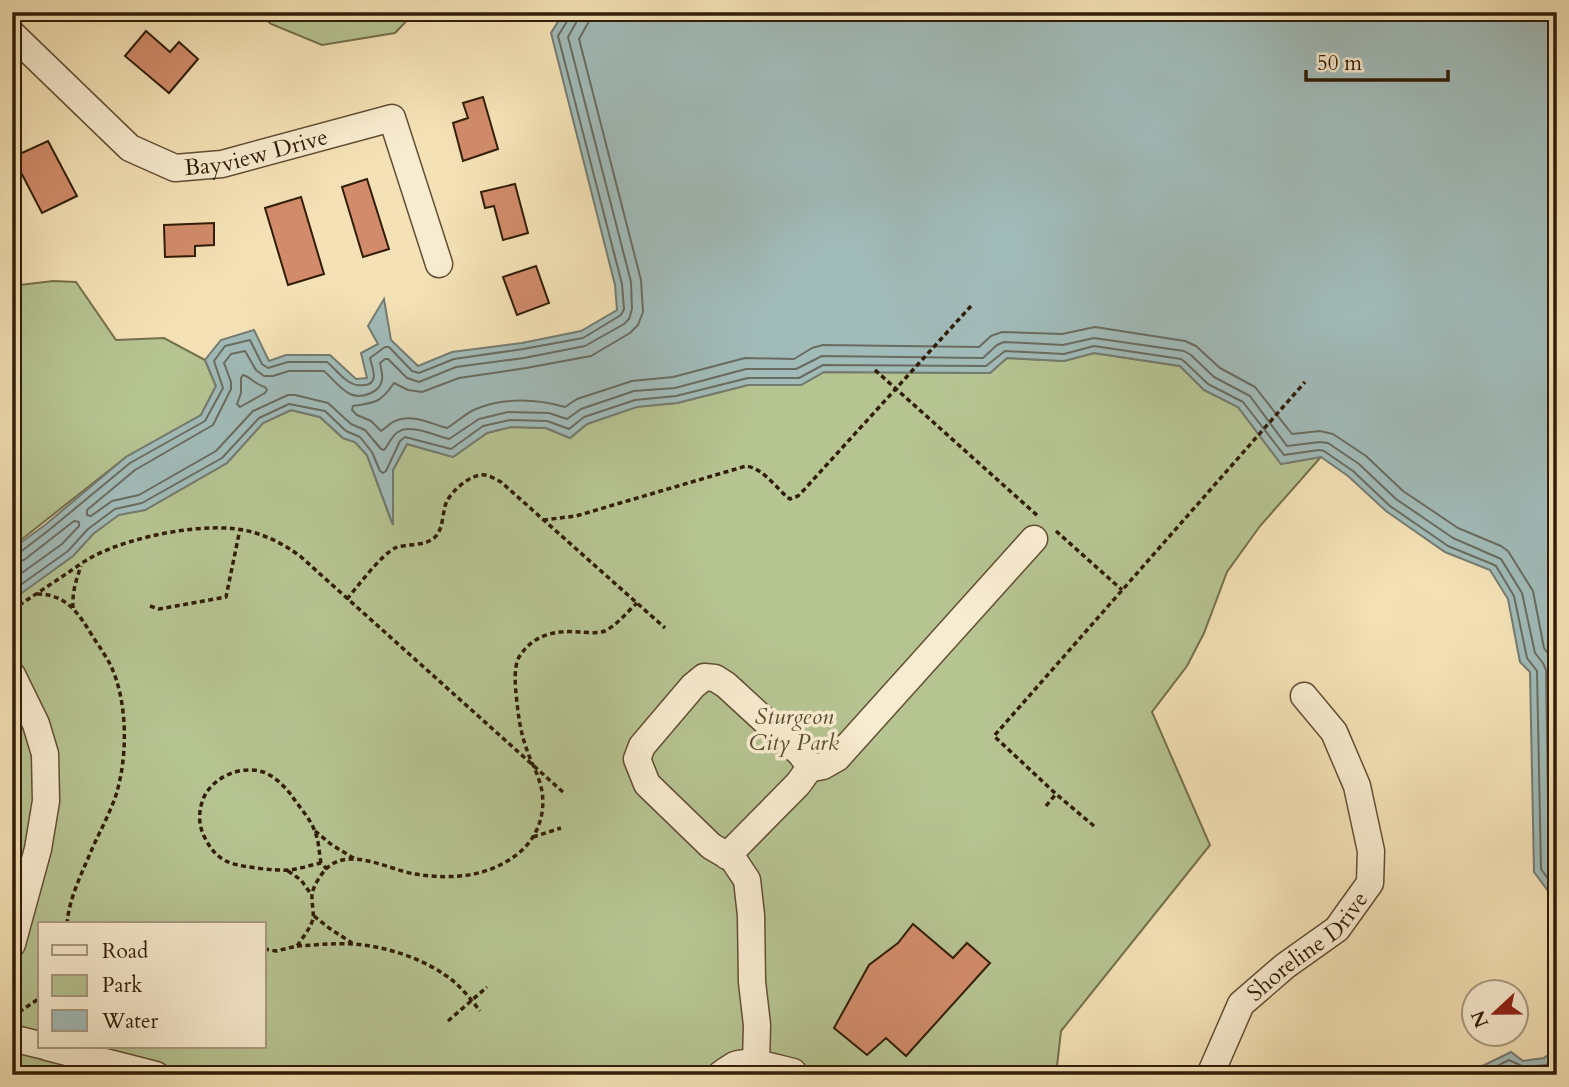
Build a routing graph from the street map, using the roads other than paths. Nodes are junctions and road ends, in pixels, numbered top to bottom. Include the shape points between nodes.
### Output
1 (12, 34) edge
2 (439, 264) dead end
3 (1034, 539) dead end
4 (12, 675) edge
5 (1304, 696) dead end
6 (807, 769) junction
7 (727, 856) junction
8 (12, 944) edge
9 (12, 1038) edge
10 (38, 1044) edge
11 (51, 1048) edge
12 (756, 1064) junction
13 (156, 1075) edge
14 (719, 1075) edge
15 (796, 1075) edge
16 (1210, 1075) edge

1 - 2 street, Bayview Drive via 130,148 175,168 222,164 392,118
3 - 6 street via 837,758
4 - 8 street via 45,754 46,801
5 - 16 street, Shoreline Drive via 1334,732 1357,786 1371,851 1370,883 1337,929 1241,1004
6 - 7 street via 798,784
6 - 7 street via 801,754 726,685 704,677 693,686 642,746 637,759 648,784
7 - 12 street via 747,880
9 - 10 street
11 - 13 street
12 - 14 street via 737,1064
12 - 15 street

